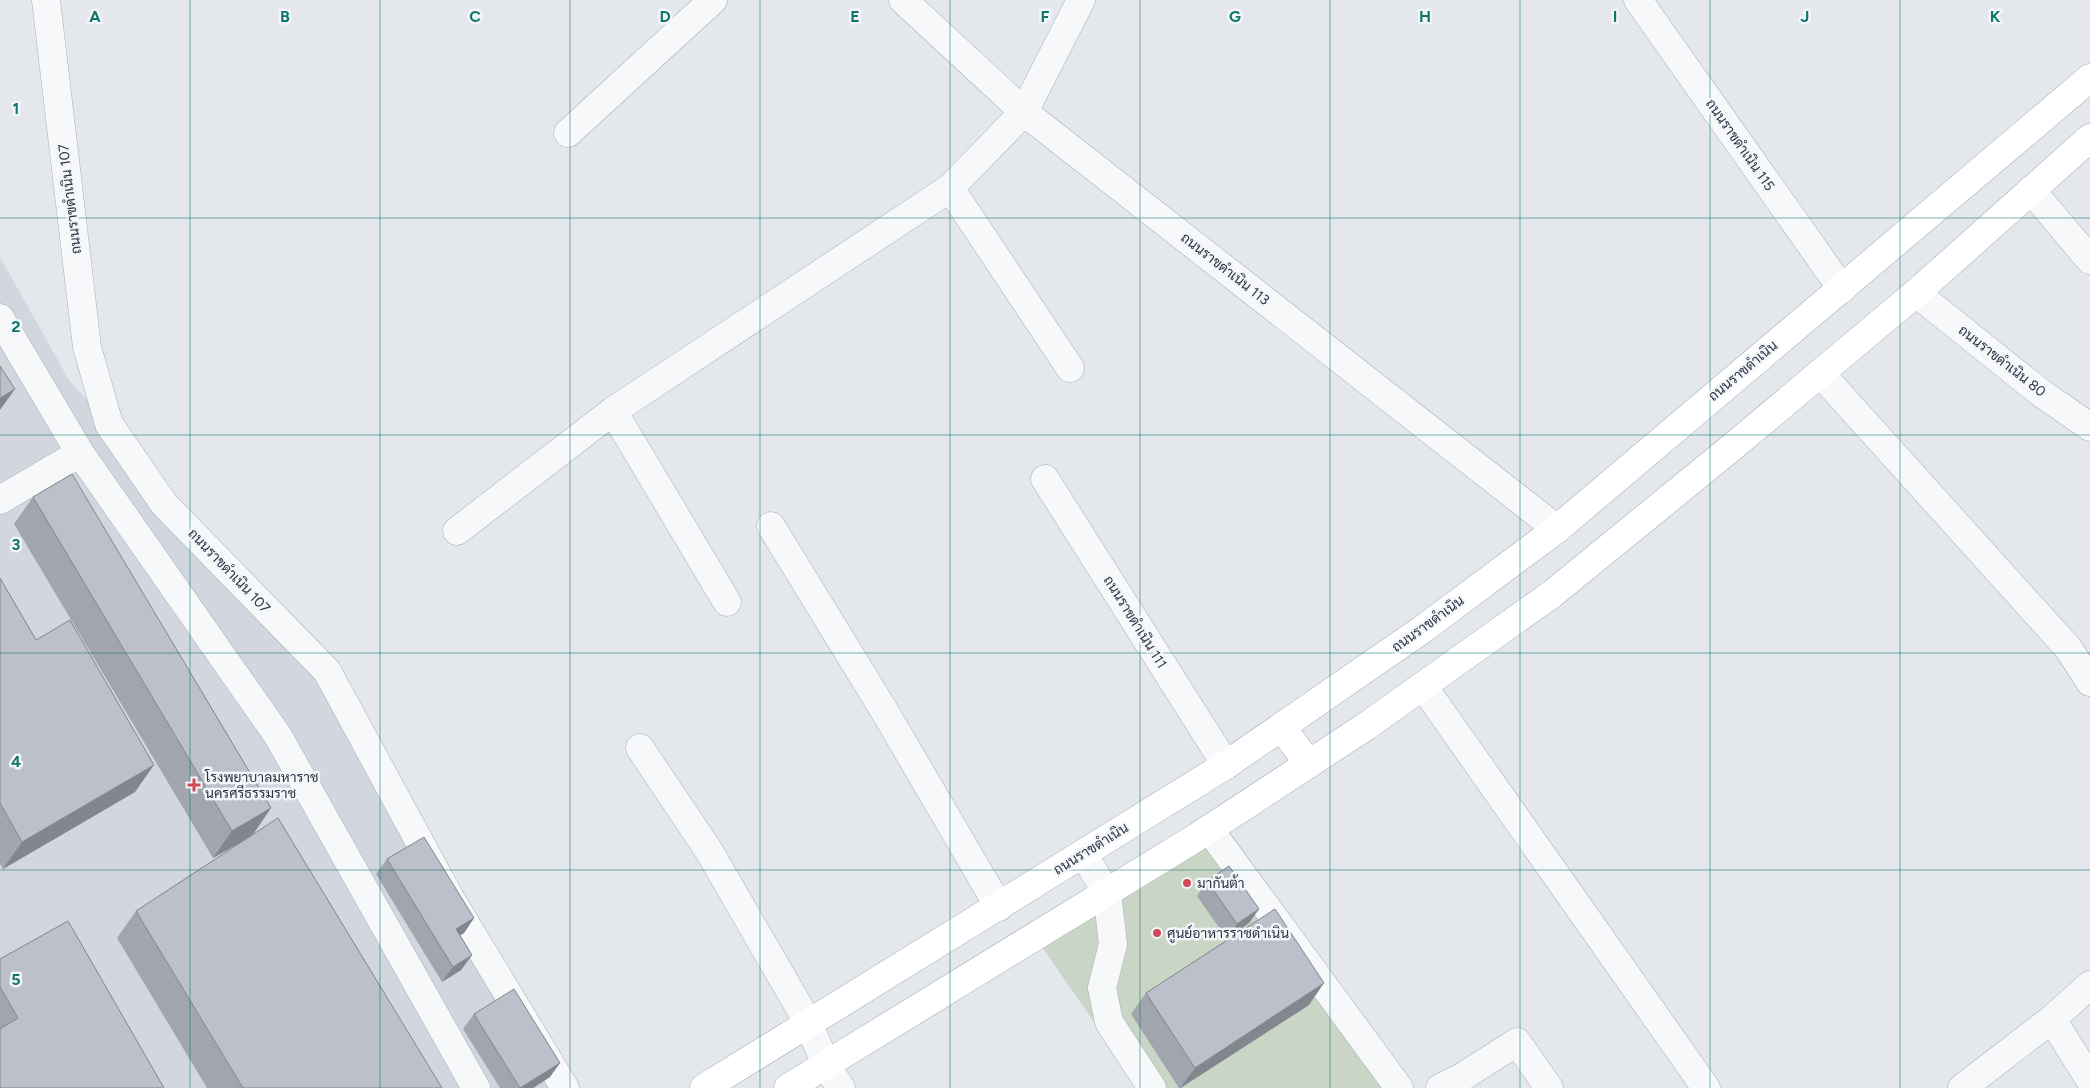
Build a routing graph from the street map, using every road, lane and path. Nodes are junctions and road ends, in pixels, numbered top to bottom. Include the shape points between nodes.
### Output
1 (46, 0) edge
2 (713, 0) edge
3 (903, 0) edge
4 (1081, 0) edge
5 (1638, 0) edge
6 (2090, 78) edge
7 (1024, 112) junction
8 (568, 133) dead end
9 (2090, 138) edge
10 (950, 188) junction
11 (2031, 190) junction
12 (2090, 260) edge
13 (1842, 289) junction
14 (1916, 293) junction
15 (0, 318) edge
16 (1070, 368) dead end
17 (1820, 373) junction
18 (613, 410) junction
19 (2090, 427) edge
20 (80, 453) junction
21 (1045, 479) dead end
22 (0, 500) edge
23 (771, 526) dead end
24 (1557, 529) junction
25 (457, 531) dead end
26 (727, 602) dead end
27 (2090, 682) edge
28 (1423, 686) junction
29 (1282, 728) junction
30 (640, 748) dead end
31 (1308, 764) junction
32 (1226, 765) junction
33 (1209, 829) junction
34 (1083, 854) junction
35 (1107, 893) junction
36 (999, 907) junction
37 (2090, 985) edge
38 (2052, 1018) junction
39 (809, 1024) junction
40 (834, 1077) edge
41 (2090, 1080) edge
42 (1458, 1084) edge
43 (476, 1088) edge
44 (564, 1088) edge
45 (704, 1088) edge
46 (788, 1088) edge
47 (1152, 1088) edge
48 (1400, 1088) edge
49 (1549, 1088) edge
50 (1706, 1088) edge
51 (1962, 1088) edge

1 - 44 street, ถนนราขดำเนิน 107 via 87,347 109,424 164,504 327,671 450,898
2 - 8 street
3 - 7 street, ถนนราขดำเนิน 113
4 - 7 street
5 - 13 street, ถนนราขดำเนิน 115
6 - 13 main road, ถนนราขดำเนิน
7 - 10 street
7 - 24 street, ถนนราขดำเนิน 113
9 - 11 main road
10 - 16 street
10 - 18 street
11 - 12 street
11 - 14 main road
13 - 24 main road, ถนนราขดำเนิน
14 - 17 main road
14 - 19 street, ถนนราขดำเนิน 80
15 - 20 street
17 - 27 street via 2068,648
17 - 28 main road via 1552,594
18 - 25 street
18 - 26 street
20 - 22 street
20 - 43 street via 278,736
21 - 32 street, ถนนราขดำเนิน 111
23 - 36 street
24 - 29 main road, ถนนราขดำเนิน
28 - 31 main road
28 - 50 street
29 - 31 main road
29 - 32 main road, ถนนราขดำเนิน
30 - 39 street via 709,851
31 - 33 main road
32 - 34 main road, ถนนราขดำเนิน
33 - 35 main road
33 - 48 street
34 - 35 street
34 - 36 main road, ถนนราขดำเนิน
35 - 40 main road
35 - 47 street via 1113,944 1102,988 1109,1022
36 - 39 main road, ถนนราขดำเนิน
37 - 38 street
38 - 41 street
38 - 51 street
39 - 40 street
39 - 45 main road, ถนนราขดำเนิน
40 - 46 main road
42 - 49 street via 1517,1042

